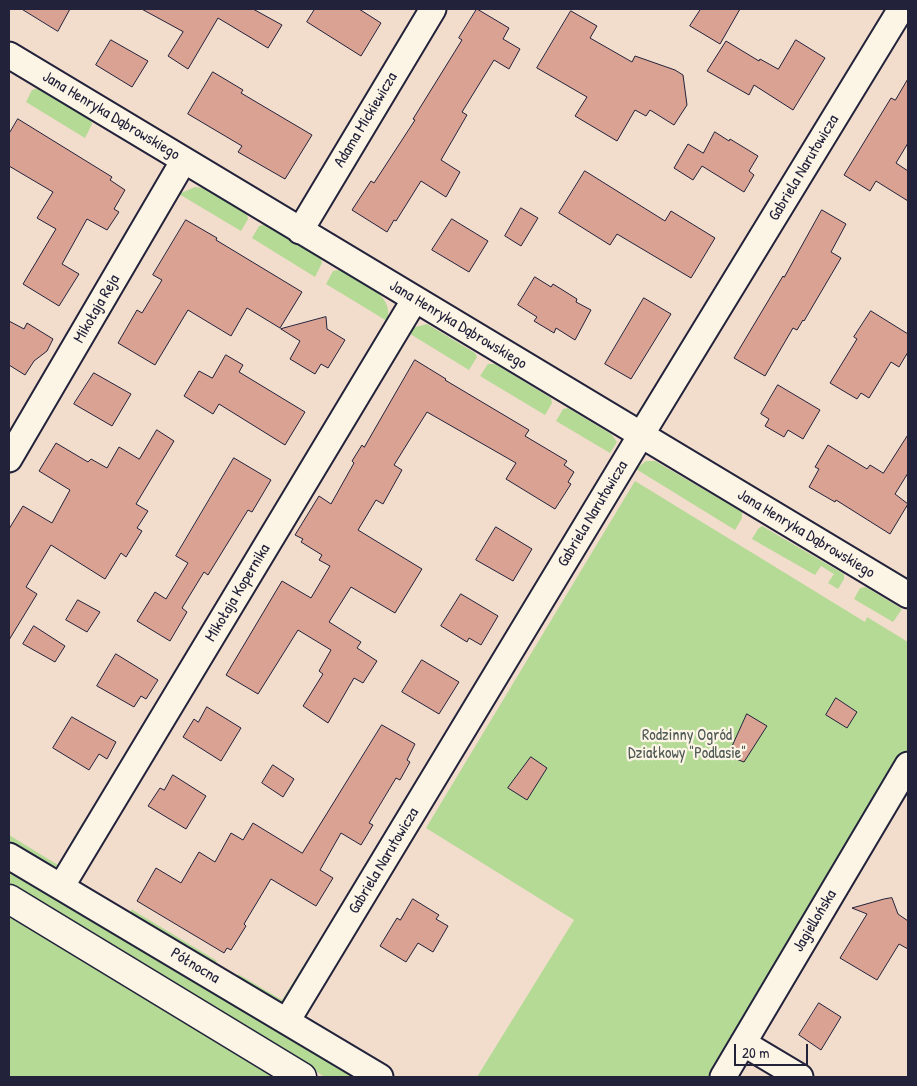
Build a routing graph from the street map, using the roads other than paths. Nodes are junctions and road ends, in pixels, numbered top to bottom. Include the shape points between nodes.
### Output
1 (433, 9) edge
2 (901, 9) edge
3 (9, 55) edge
4 (184, 160) junction
5 (300, 231) junction
6 (415, 299) junction
7 (641, 435) junction
8 (9, 459) edge
9 (908, 595) edge
10 (908, 765) edge
11 (9, 856) edge
12 (61, 887) junction
13 (9, 899) edge
14 (288, 1021) junction
15 (743, 1043) junction
16 (302, 1077) edge
17 (380, 1077) edge
18 (722, 1077) edge
19 (800, 1077) edge

1 - 5 street, Adama Mickiewicza
2 - 7 street, Gabriela Narutowicza
3 - 4 street, Jana Henryka Dąbrowskiego
4 - 5 street, Jana Henryka Dąbrowskiego
4 - 8 street, Mikołaja Reja
5 - 6 street, Jana Henryka Dąbrowskiego
6 - 7 street, Jana Henryka Dąbrowskiego
6 - 12 street, Mikołaja Kopernika
7 - 9 street, Jana Henryka Dąbrowskiego
7 - 14 street, Gabriela Narutowicza
10 - 15 street, Jagiellońska
11 - 12 street, Północna
12 - 14 street, Północna
13 - 16 main road
14 - 17 street, Północna
15 - 18 street, Jagiellońska
15 - 19 street

